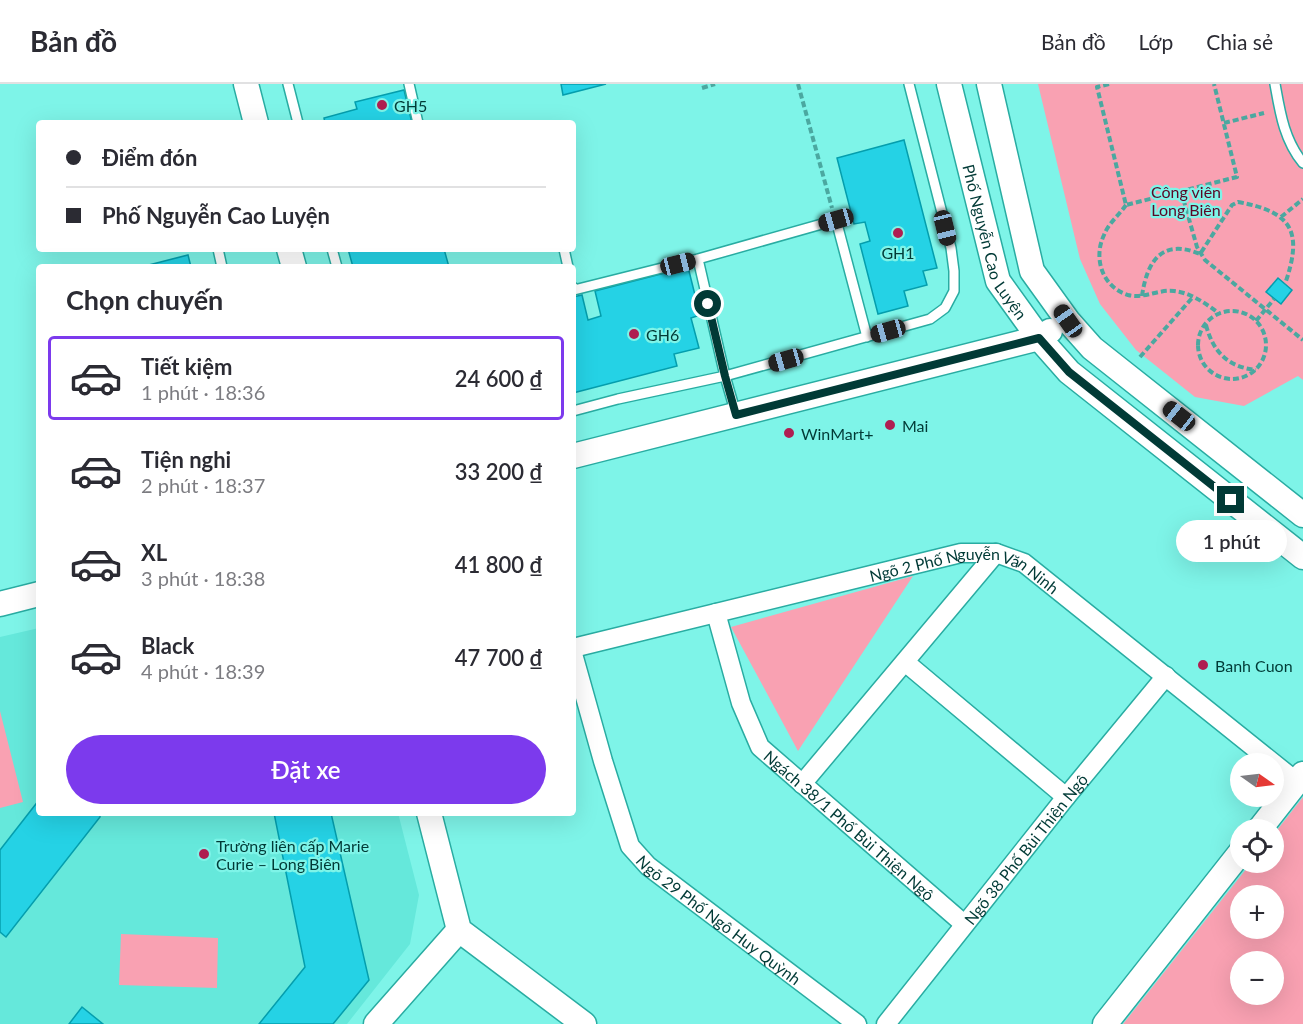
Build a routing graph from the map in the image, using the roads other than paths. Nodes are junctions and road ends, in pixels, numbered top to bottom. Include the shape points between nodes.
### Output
1 (246, 84) edge
2 (290, 84) edge
3 (409, 84) edge
4 (909, 84) edge
5 (949, 84) edge
6 (989, 84) edge
7 (1275, 84) edge
8 (255, 120) edge
9 (297, 120) edge
10 (417, 120) edge
11 (1303, 163) edge
12 (699, 259) junction
13 (576, 289) edge
14 (1068, 321) junction
15 (867, 337) junction
16 (1039, 338) junction
17 (725, 376) junction
18 (576, 410) edge
19 (736, 415) junction
20 (576, 455) edge
21 (1303, 515) edge
22 (996, 553) junction
23 (1303, 557) edge
24 (36, 595) edge
25 (0, 604) edge
26 (716, 613) junction
27 (576, 647) edge
28 (905, 662) junction
29 (576, 665) edge
30 (1166, 676) junction
31 (1300, 778) edge
32 (802, 784) junction
33 (1066, 797) junction
34 (430, 816) edge
35 (1268, 819) edge
36 (1230, 866) edge
37 (964, 924) junction
38 (459, 930) junction
39 (376, 1024) edge
40 (584, 1024) edge
41 (857, 1024) edge
42 (886, 1024) edge
43 (1105, 1024) edge

1 - 8 street
2 - 9 lane
3 - 10 lane
4 - 15 lane via 951,249 954,291 945,308 930,319
5 - 16 street, Phố Nguyễn Cao Luyện via 998,281
6 - 14 street, Phố Nguyễn Cao Luyện via 1032,271
7 - 11 lane via 1283,128
12 - 13 lane
12 - 15 lane via 836,220
12 - 17 lane
14 - 16 street
14 - 21 street, Phố Nguyễn Cao Luyện via 1092,348
15 - 17 lane
16 - 19 street
16 - 23 street, Phố Nguyễn Cao Luyện via 1069,372
17 - 18 lane
17 - 19 lane
19 - 20 street
22 - 26 street, Ngõ 2 Phố Nguyễn Văn Ninh via 961,553
22 - 28 street
22 - 30 street, Ngõ 2 Phố Nguyễn Văn Ninh via 1024,563
24 - 25 street
26 - 27 street, Ngõ 2 Phố Nguyễn Văn Ninh
26 - 32 street, Ngách 38/1 Phố Bùi Thiện Ngộ via 741,703 760,747
28 - 32 street
28 - 33 street
29 - 41 street, Ngõ 29 Phố Ngô Huy Quỳnh via 630,846 648,866
30 - 31 street, Ngõ 2 Phố Nguyễn Văn Ninh
30 - 33 street, Ngõ 38 Phố Bùi Thiện Ngộ
31 - 35 street
32 - 37 street, Ngách 38/1 Phố Bùi Thiện Ngộ
33 - 37 street, Ngõ 38 Phố Bùi Thiện Ngộ
34 - 38 street
36 - 43 street
37 - 42 street, Ngõ 38 Phố Bùi Thiện Ngộ
38 - 39 street
38 - 40 street

